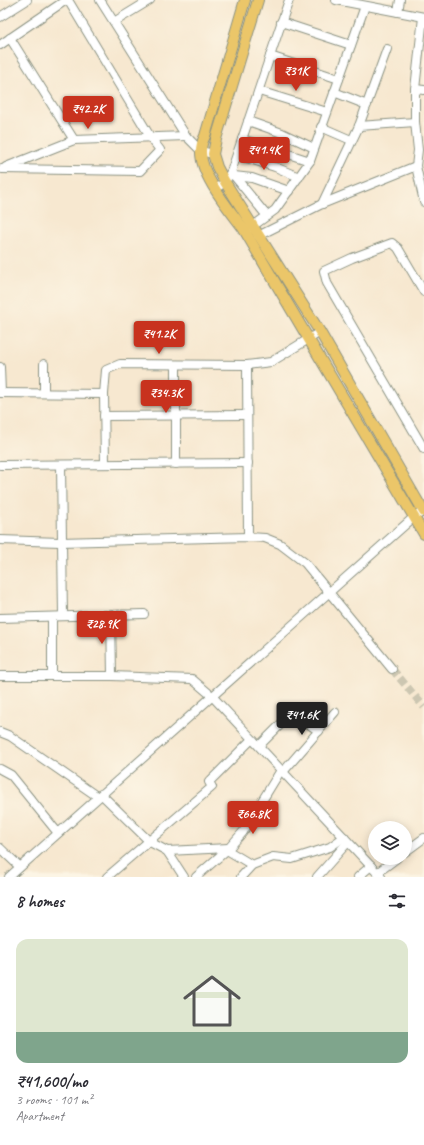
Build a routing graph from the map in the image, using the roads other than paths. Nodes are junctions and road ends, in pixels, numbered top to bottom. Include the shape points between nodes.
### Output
1 (27, 0) edge
2 (67, 0) edge
3 (100, 0) edge
4 (150, 0) edge
5 (245, 0) edge
6 (258, 0) edge
7 (289, 0) edge
8 (336, 0) edge
9 (400, 0) edge
10 (365, 6) junction
11 (398, 12) junction
12 (0, 17) edge
13 (424, 17) edge
14 (114, 22) junction
15 (281, 22) junction
16 (10, 38) junction
17 (422, 42) edge
18 (0, 45) edge
19 (351, 45) junction
20 (386, 49) dead end
21 (270, 56) junction
22 (339, 79) junction
23 (415, 89) junction
24 (424, 90) edge
25 (258, 91) junction
26 (334, 92) junction
27 (367, 105) junction
28 (327, 112) junction
29 (248, 121) junction
30 (415, 122) junction
31 (359, 126) junction
32 (321, 127) junction
33 (186, 136) junction
34 (151, 138) junction
35 (242, 139) junction
36 (74, 140) junction
37 (351, 140) junction
38 (314, 148) junction
39 (201, 151) junction
40 (213, 154) junction
41 (237, 154) junction
42 (310, 161) junction
43 (416, 166) junction
44 (1, 169) edge
45 (233, 174) junction
46 (299, 177) junction
47 (225, 182) junction
48 (216, 189) junction
49 (289, 191) junction
50 (424, 202) edge
51 (322, 204) junction
52 (267, 216) junction
53 (248, 229) junction
54 (258, 236) junction
55 (424, 292) edge
56 (320, 332) junction
57 (309, 339) junction
58 (44, 364) dead end
59 (176, 365) junction
60 (247, 365) junction
61 (0, 367) edge
62 (1, 393) edge
63 (44, 394) junction
64 (104, 394) junction
65 (247, 415) junction
66 (104, 416) junction
67 (176, 416) junction
68 (424, 449) edge
69 (248, 463) junction
70 (105, 464) junction
71 (176, 464) junction
72 (0, 465) edge
73 (61, 465) junction
74 (424, 511) edge
75 (414, 516) junction
76 (424, 534) edge
77 (248, 537) junction
78 (0, 540) edge
79 (60, 542) junction
80 (329, 593) junction
81 (111, 614) junction
82 (144, 614) dead end
83 (63, 616) junction
84 (52, 617) junction
85 (0, 618) edge
86 (392, 669) tunnel mouth
87 (0, 676) edge
88 (52, 676) junction
89 (112, 676) junction
90 (212, 696) junction
91 (335, 712) dead end
92 (319, 731) junction
93 (0, 732) edge
94 (252, 739) junction
95 (259, 746) junction
96 (0, 769) edge
97 (282, 771) junction
98 (99, 795) junction
99 (58, 833) junction
100 (424, 838) edge
101 (346, 840) junction
102 (150, 842) junction
103 (412, 847) edge
104 (0, 848) edge
105 (228, 849) junction
106 (167, 851) junction
107 (252, 865) junction
108 (390, 865) edge
109 (371, 866) junction
110 (20, 867) junction
111 (379, 875) edge
112 (9, 877) edge
113 (107, 877) edge
114 (184, 877) edge
115 (196, 877) edge
116 (241, 877) edge
117 (317, 877) edge
118 (358, 877) edge

1 - 12 street
2 - 16 street
2 - 34 street
3 - 14 street
4 - 14 street
5 - 39 main road
6 - 40 main road
7 - 15 street
8 - 10 street
9 - 11 street
10 - 11 street
10 - 19 street
11 - 13 street
13 - 17 street
14 - 33 street
15 - 19 street
15 - 21 street
16 - 18 street
16 - 36 street
17 - 23 street
19 - 22 street
20 - 27 street
21 - 22 street
21 - 25 street
22 - 26 street
23 - 24 street
23 - 30 street
25 - 28 street
25 - 29 street
26 - 27 street
26 - 28 street
27 - 31 street
28 - 32 street
29 - 35 street
29 - 38 street
30 - 31 street
30 - 43 street via 418,150
31 - 37 street
32 - 37 street
32 - 38 street
33 - 34 street
33 - 39 street
34 - 36 street
34 - 44 street via 160,150 140,171
35 - 41 street
35 - 42 street
36 - 44 street
37 - 51 street
38 - 42 street
39 - 40 street
39 - 48 main road via 208,175
40 - 47 main road
41 - 45 street
41 - 46 street
42 - 46 street
43 - 50 street
43 - 51 street
45 - 47 street
45 - 49 street
45 - 52 street
46 - 49 street
47 - 48 street
47 - 53 main road
48 - 53 main road
49 - 52 street via 275,210
51 - 54 street
52 - 53 street
53 - 54 main road
53 - 57 main road
54 - 56 main road
55 - 68 street via 398,248 392,243 324,271 327,283
56 - 57 street
56 - 74 main road
57 - 60 street via 271,362
57 - 75 main road
58 - 63 street
59 - 60 street
59 - 64 street via 120,364 106,370
59 - 67 street
60 - 65 street
61 - 62 street
62 - 63 street
63 - 64 street
64 - 66 street
65 - 67 street
65 - 69 street
66 - 67 street
66 - 70 street
67 - 71 street
69 - 71 street
69 - 77 street
70 - 71 street
70 - 73 street
72 - 73 street
73 - 79 street
74 - 75 street
75 - 76 main road
75 - 80 street
77 - 79 street
77 - 80 street via 264,538 280,544 305,563
78 - 79 street
79 - 83 street
80 - 86 street
80 - 90 street
81 - 82 street
81 - 83 street
81 - 89 street
83 - 84 street
84 - 85 street
84 - 88 street
87 - 88 street
88 - 89 street
89 - 90 street via 192,679
90 - 94 street
90 - 98 street
91 - 92 street
92 - 95 street via 292,713
92 - 97 street
93 - 98 street
94 - 95 street
94 - 102 street via 209,782 212,787
95 - 97 street
96 - 99 street via 11,775
97 - 101 street
97 - 105 street via 243,832
98 - 99 street
98 - 102 street
99 - 110 street
100 - 103 street
101 - 107 street via 292,859 273,857
101 - 109 street
101 - 117 street
102 - 106 street
102 - 113 street
104 - 110 street
105 - 106 street
105 - 107 street
105 - 115 street
106 - 114 street
107 - 116 street
108 - 111 street
109 - 111 street
109 - 118 street
110 - 112 street

